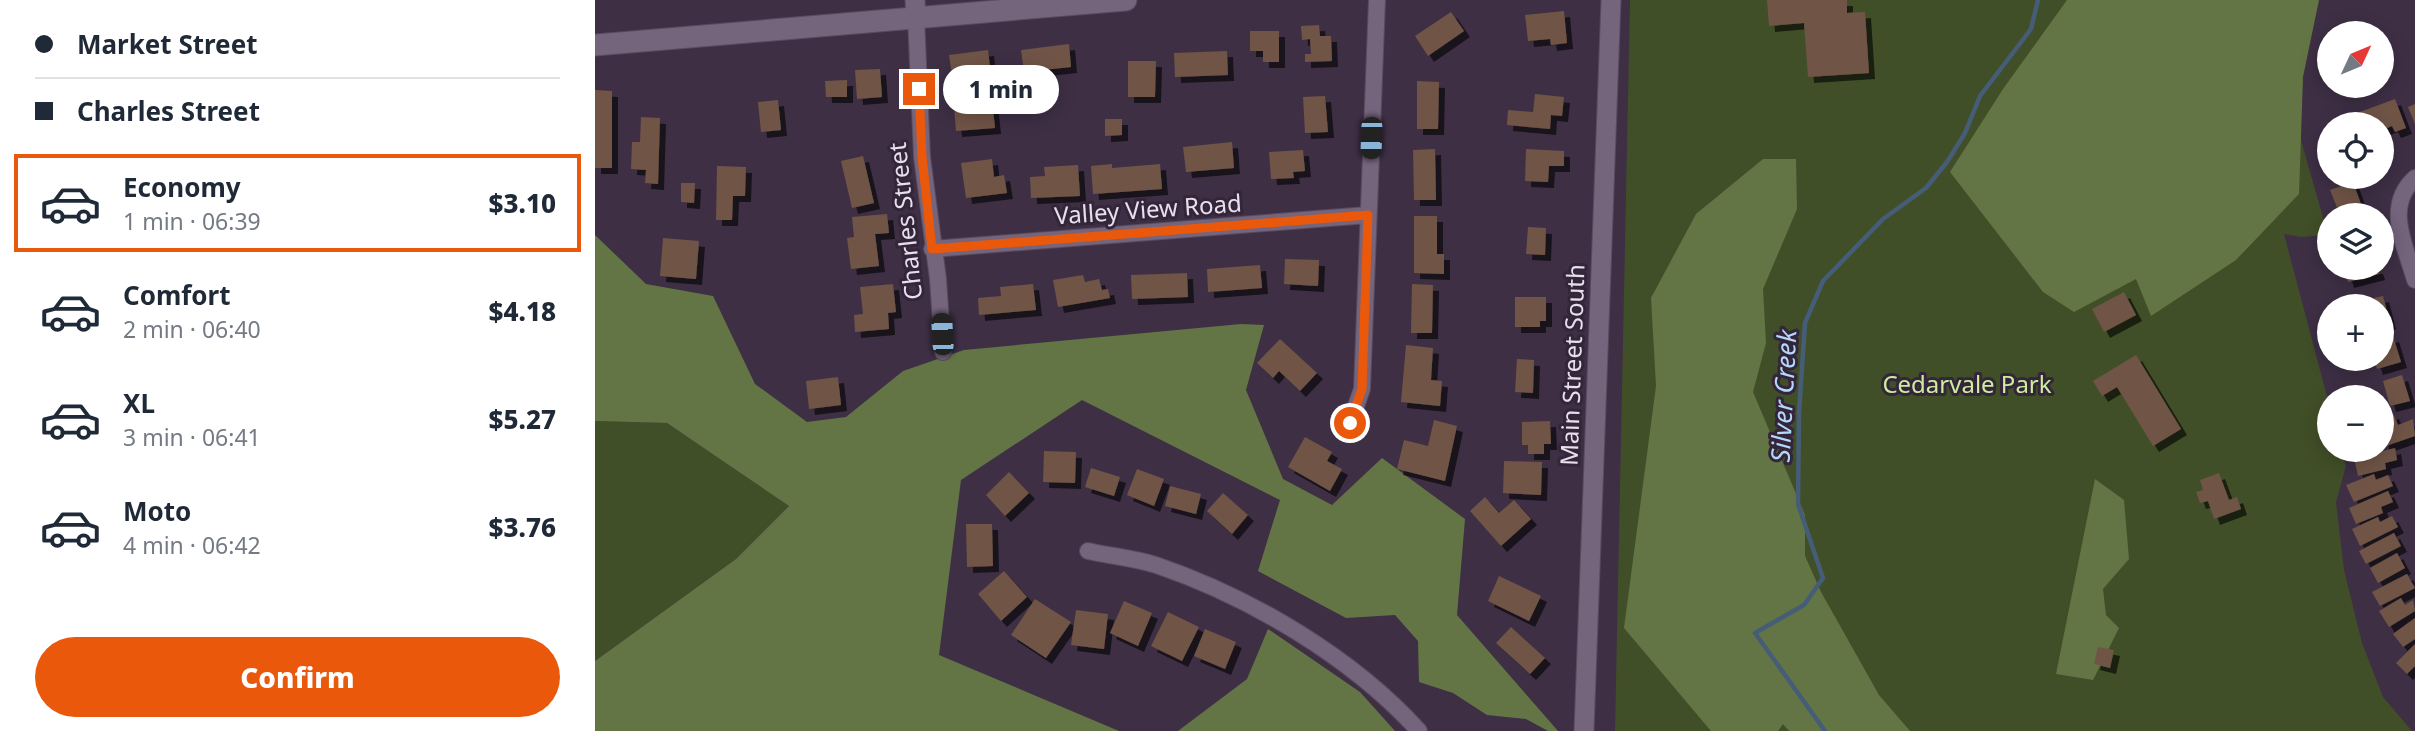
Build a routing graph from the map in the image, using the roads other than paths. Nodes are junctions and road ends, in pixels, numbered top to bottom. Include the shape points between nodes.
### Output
1 (1126, 0) edge
2 (1377, 0) edge
3 (1611, 0) edge
4 (915, 9) edge
5 (595, 45) edge
6 (2411, 182) edge
7 (1368, 215) junction
8 (932, 249) junction
9 (2415, 280) edge
10 (943, 352) dead end
11 (1350, 423) dead end
12 (1088, 551) dead end
13 (1419, 731) edge
14 (1584, 731) edge

1 - 4 main road
2 - 7 street
3 - 14 street, Main Street South
4 - 5 main road
4 - 8 street, Charles Street
6 - 9 street via 2397,214
7 - 8 street, Valley View Road
7 - 11 street via 1362,389
8 - 10 street, Charles Street
12 - 13 street via 1154,564 1236,597 1373,685

